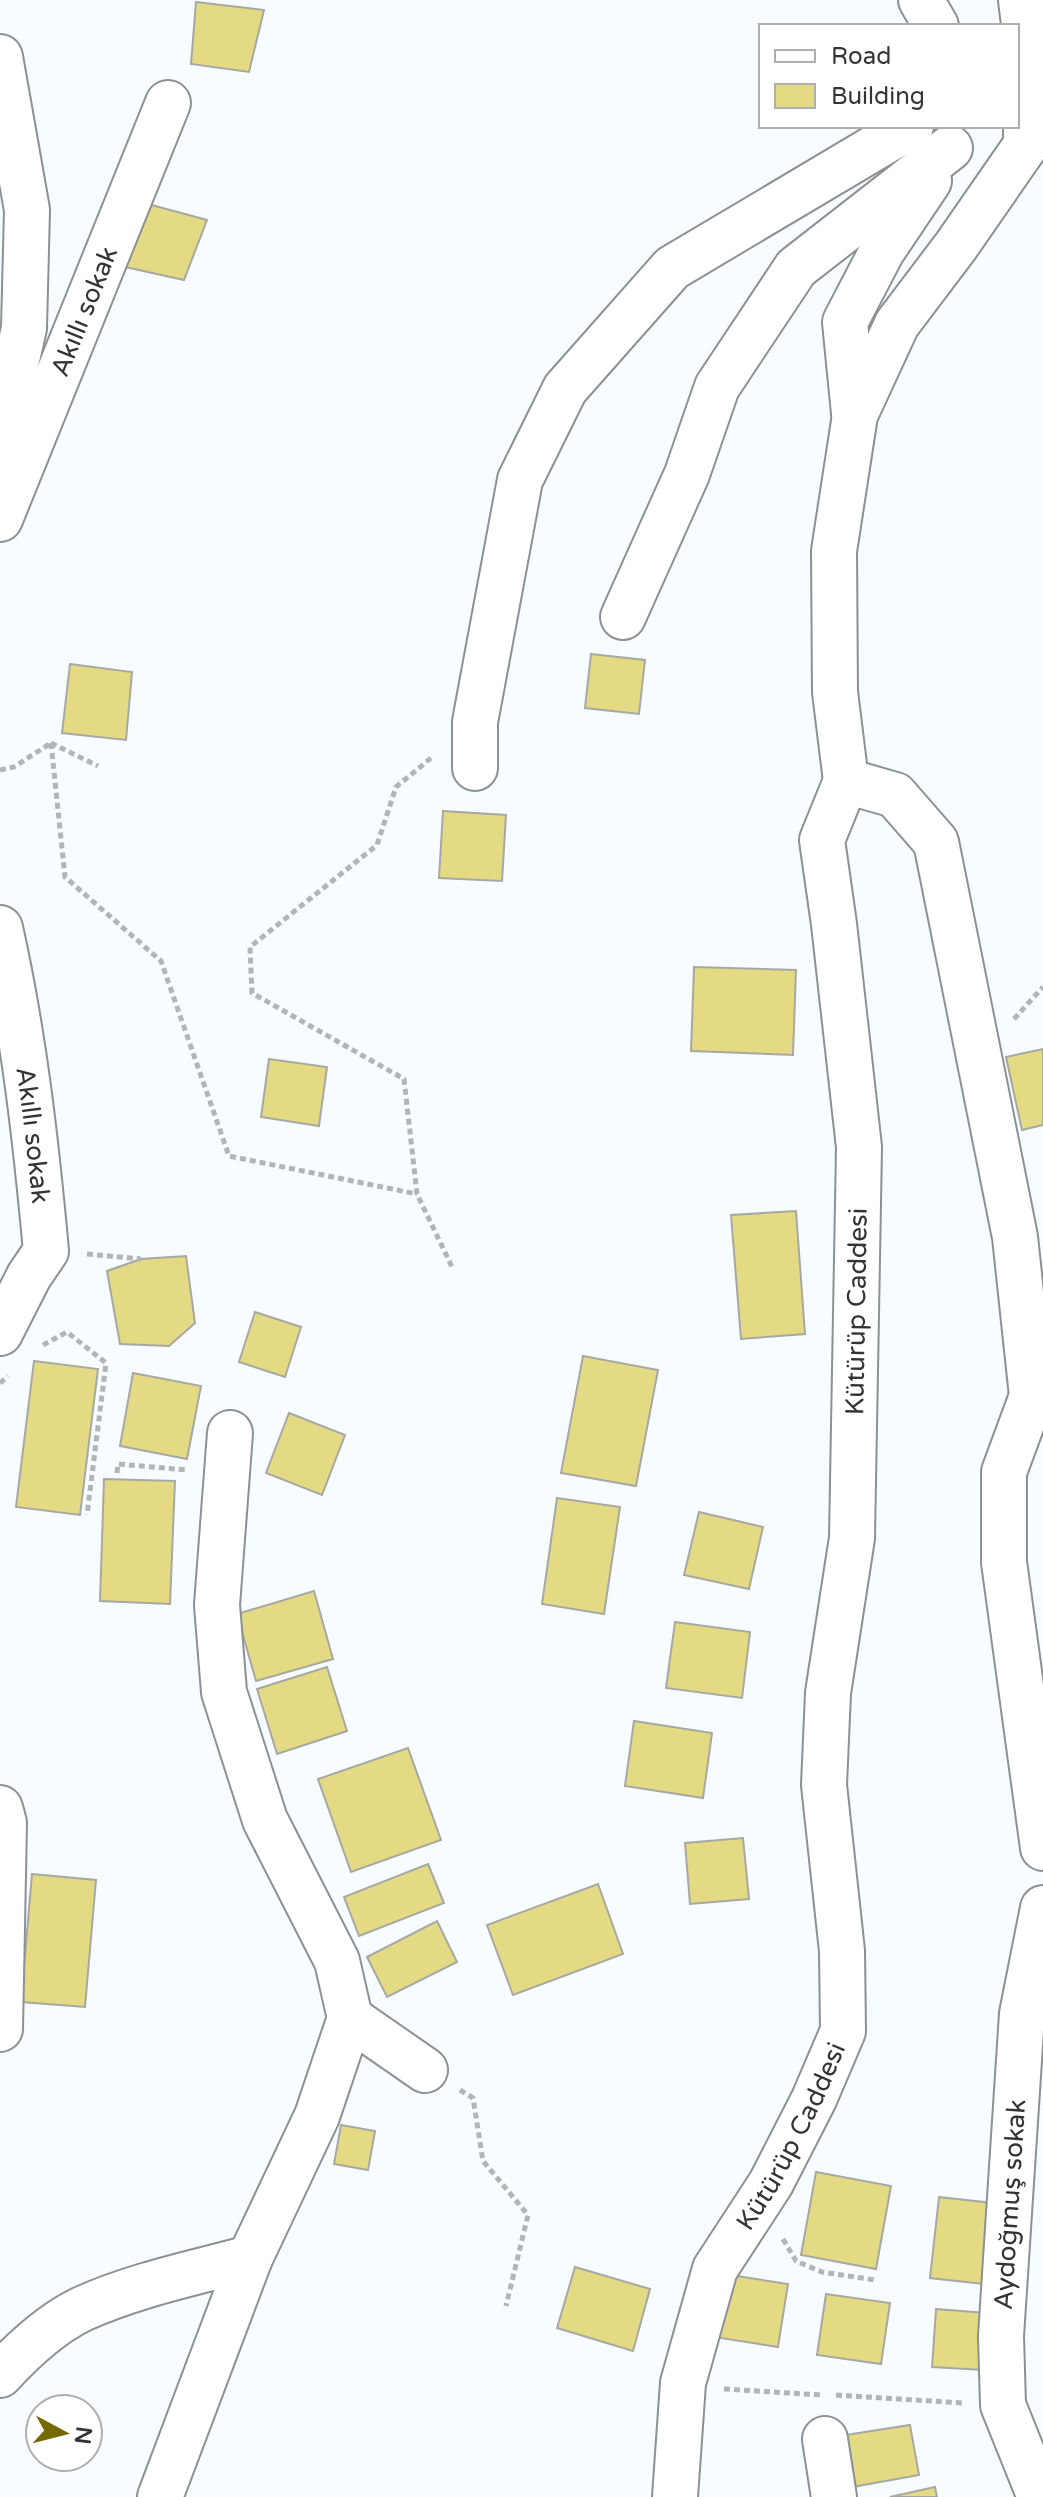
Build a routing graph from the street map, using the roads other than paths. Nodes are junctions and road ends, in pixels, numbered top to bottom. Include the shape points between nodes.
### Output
1 (921, 0) edge
2 (1021, 0) edge
3 (935, 24) edge
4 (1, 71) edge
5 (168, 103) dead end
6 (908, 128) edge
7 (952, 137) edge
8 (855, 415) junction
9 (0, 477) edge
10 (0, 519) edge
11 (623, 617) dead end
12 (475, 768) dead end
13 (846, 781) junction
14 (0, 928) edge
15 (0, 1333) edge
16 (1038, 1400) edge
17 (229, 1453) road end
18 (0, 1808) edge
19 (1043, 1848) edge
20 (1043, 1908) edge
21 (350, 2018) junction
22 (0, 2029) edge
23 (425, 2070) road end
24 (250, 2258) junction
25 (0, 2375) edge
26 (825, 2439) dead end
27 (160, 2497) edge
28 (675, 2497) edge
29 (834, 2497) edge
30 (1040, 2497) edge

1 - 3 street
2 - 8 street via 1026,145 897,324
4 - 9 street via 27,210 24,328 3,423
5 - 10 street, Akıllı sokak
6 - 12 street via 672,268 565,389 520,480 475,722
7 - 8 street via 845,322
7 - 11 street via 796,268 717,387 687,474
8 - 13 street via 834,551 835,692
13 - 16 street via 895,795 936,842 1015,1237
13 - 28 street, Kütürüp Caddesi via 822,840 859,1147 852,1538 828,1693 824,1785 842,1951 843,2031 771,2183 715,2269 683,2383
14 - 15 street, Akıllı sokak via 34,1117 46,1251
16 - 19 street via 1004,1472 1004,1562
17 - 21 street via 217,1605 224,1692 265,1820 337,1961
18 - 22 street
20 - 30 street, Aydoğmuş sokak via 1022,2014 1001,2336 1003,2405
21 - 23 street
21 - 24 street via 317,2116
24 - 25 street via 81,2310 26,2348
24 - 27 street
26 - 29 street

